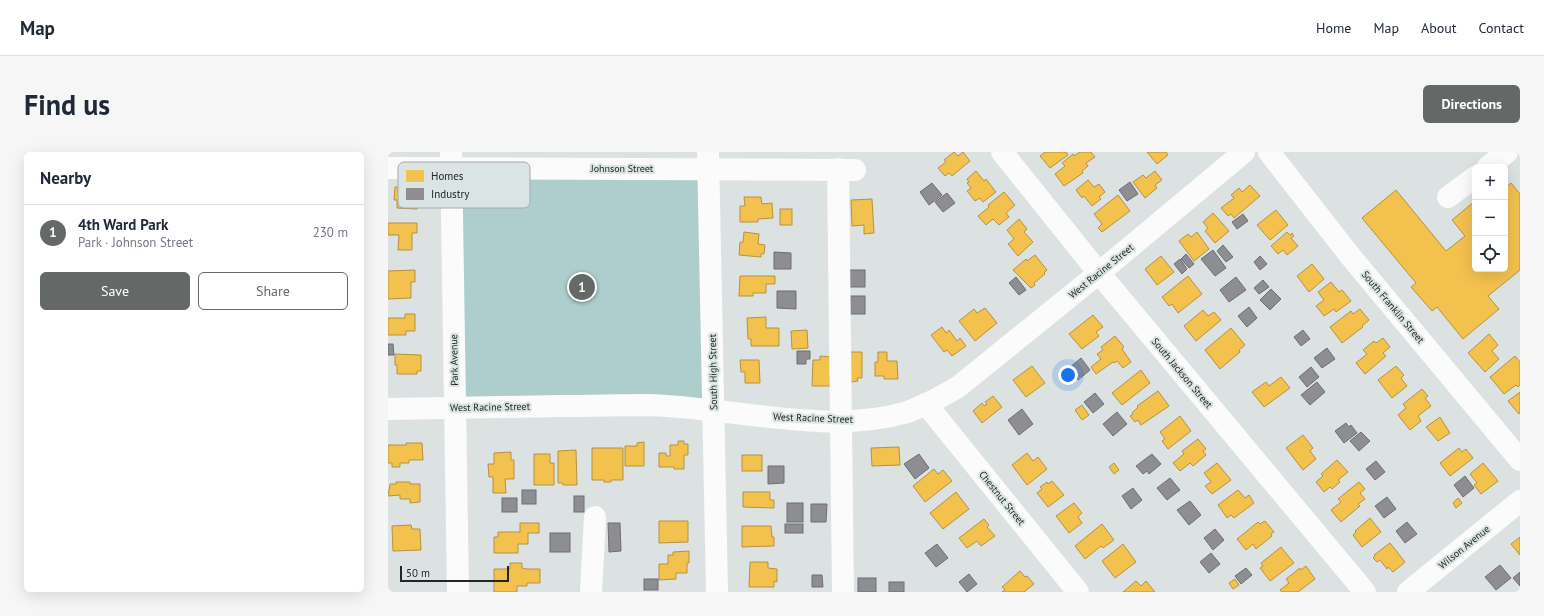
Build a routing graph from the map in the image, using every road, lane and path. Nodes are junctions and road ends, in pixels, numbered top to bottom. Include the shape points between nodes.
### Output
1 (1002, 152) edge
2 (1244, 152) edge
3 (1269, 152) edge
4 (1507, 152) edge
5 (451, 160) edge
6 (709, 160) edge
7 (435, 162) edge
8 (1492, 164) edge
9 (398, 167) edge
10 (388, 168) edge
11 (1472, 178) edge
12 (1448, 197) dead end
13 (452, 208) edge
14 (1099, 273) junction
15 (926, 404) junction
16 (454, 408) junction
17 (388, 409) edge
18 (713, 409) junction
19 (840, 421) junction
20 (1520, 460) edge
21 (1520, 501) edge
22 (595, 517) dead end
23 (1072, 590) edge
24 (458, 592) edge
25 (592, 592) edge
26 (717, 592) edge
27 (842, 592) edge
28 (1365, 592) edge
29 (1408, 592) edge

1 - 14 street, South Jackson Street
2 - 14 street, West Racine Street
3 - 20 street, South Franklin Street via 1351,257
4 - 8 street
5 - 6 street, Johnson Street
5 - 7 street, Johnson Street
6 - 18 street, South High Street
6 - 19 street, Johnson Street via 847,170
9 - 10 street, Johnson Street
11 - 12 street
13 - 16 street, Park Avenue
14 - 15 street, West Racine Street via 958,387
14 - 28 street, South Jackson Street
15 - 19 street, West Racine Street via 905,413 885,417
15 - 23 street, Chestnut Street
16 - 17 street, West Racine Street
16 - 18 street, West Racine Street via 647,405
16 - 24 street, Park Avenue
18 - 19 street, West Racine Street via 786,418
18 - 26 street, South High Street
19 - 27 street
21 - 29 street, Wilson Avenue
22 - 25 street

